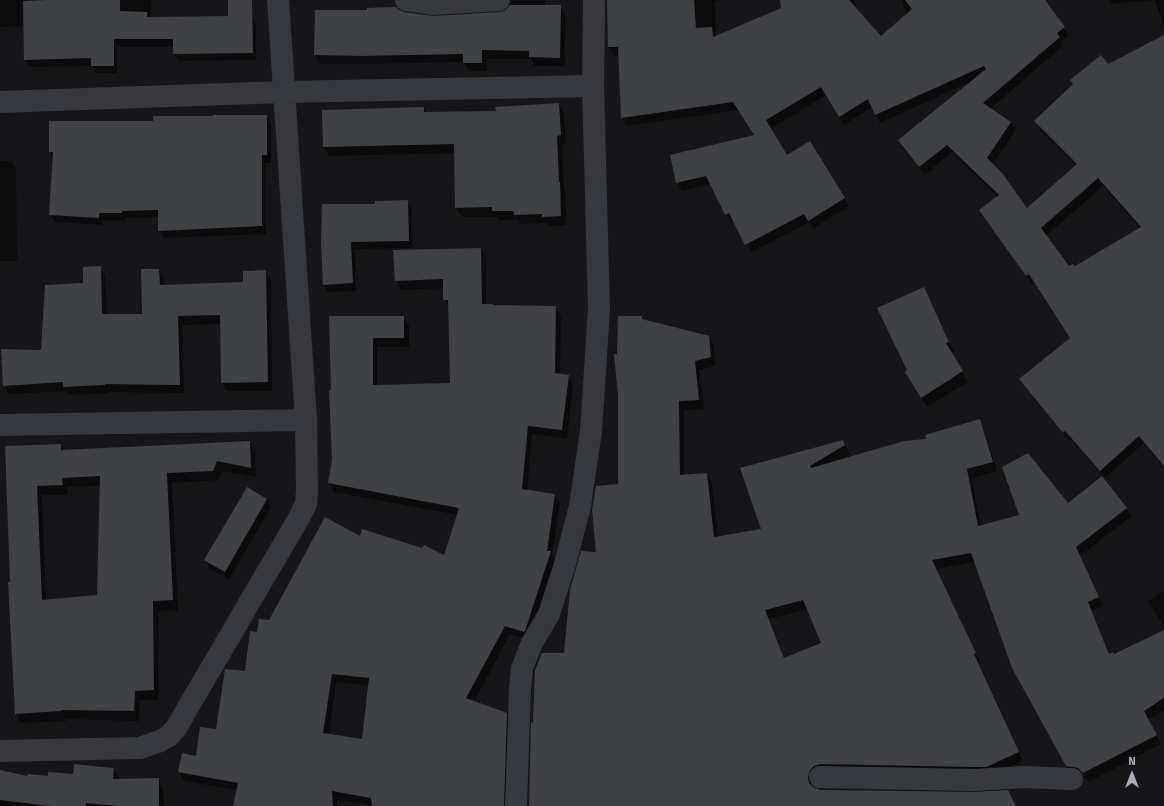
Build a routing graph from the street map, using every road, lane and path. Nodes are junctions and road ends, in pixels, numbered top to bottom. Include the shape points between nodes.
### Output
1 (278, 0) edge
2 (406, 0) edge
3 (499, 0) edge
4 (594, 0) edge
5 (593, 86) junction
6 (284, 92) junction
7 (0, 102) edge
8 (306, 420) junction
9 (0, 425) edge
10 (0, 751) edge
11 (820, 777) dead end
12 (1072, 778) dead end
13 (516, 806) edge

1 - 6 street
2 - 3 street via 432,4
4 - 5 street
5 - 6 street
5 - 13 street via 599,309 591,431 580,506 565,564 549,614 532,643 522,668
6 - 7 street
6 - 8 street
8 - 9 street
8 - 10 street via 306,504 176,728 160,742 140,748
11 - 12 street via 975,780 1023,777

